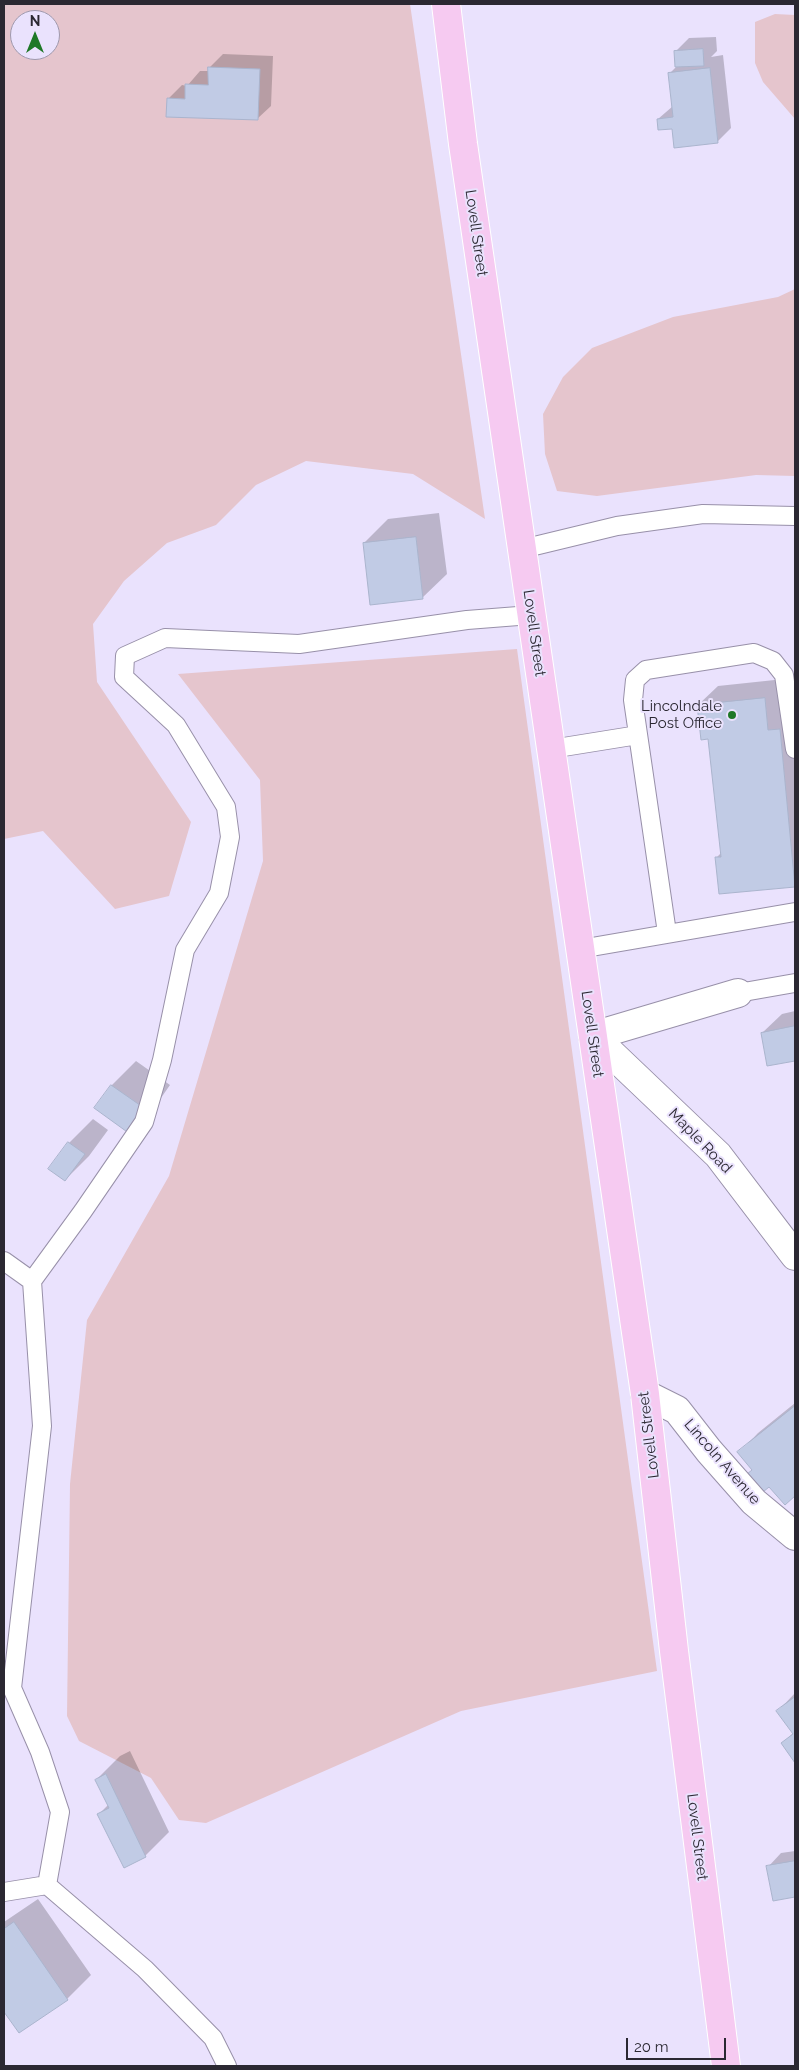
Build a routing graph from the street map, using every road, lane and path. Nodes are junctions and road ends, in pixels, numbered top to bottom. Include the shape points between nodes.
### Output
1 (446, 4) edge
2 (795, 516) edge
3 (522, 549) junction
4 (531, 615) junction
5 (638, 736) junction
6 (551, 749) junction
7 (795, 749) edge
8 (795, 912) edge
9 (666, 933) junction
10 (580, 949) junction
11 (795, 983) edge
12 (738, 993) joint
13 (593, 1036) junction
14 (795, 1256) edge
15 (4, 1261) edge
16 (32, 1281) junction
17 (645, 1394) junction
18 (795, 1536) edge
19 (47, 1885) junction
20 (4, 1892) edge
21 (227, 2066) edge
22 (726, 2066) edge

1 - 3 main road, Lovell Street via 464,154
2 - 3 lane via 703,514 617,526
3 - 4 main road, Lovell Street
4 - 6 main road, Lovell Street
4 - 16 lane via 467,620 299,644 165,638 125,656 124,677 176,726 226,808 230,837 219,893 185,950 162,1060 144,1122
5 - 6 lane
5 - 7 lane via 633,700 635,680 646,670 754,654 773,661 784,674
5 - 9 lane
6 - 10 main road, Lovell Street
8 - 9 lane
9 - 10 lane
10 - 13 main road, Lovell Street
11 - 12 lane
12 - 13 street
13 - 14 street, Maple Road via 718,1156
13 - 17 main road, Lovell Street
15 - 16 lane
16 - 19 lane via 42,1426 12,1688 40,1752 60,1812
17 - 18 street, Lincoln Avenue via 677,1410 754,1502
17 - 22 main road, Lovell Street
19 - 20 lane
19 - 21 lane via 145,1969 213,2038

